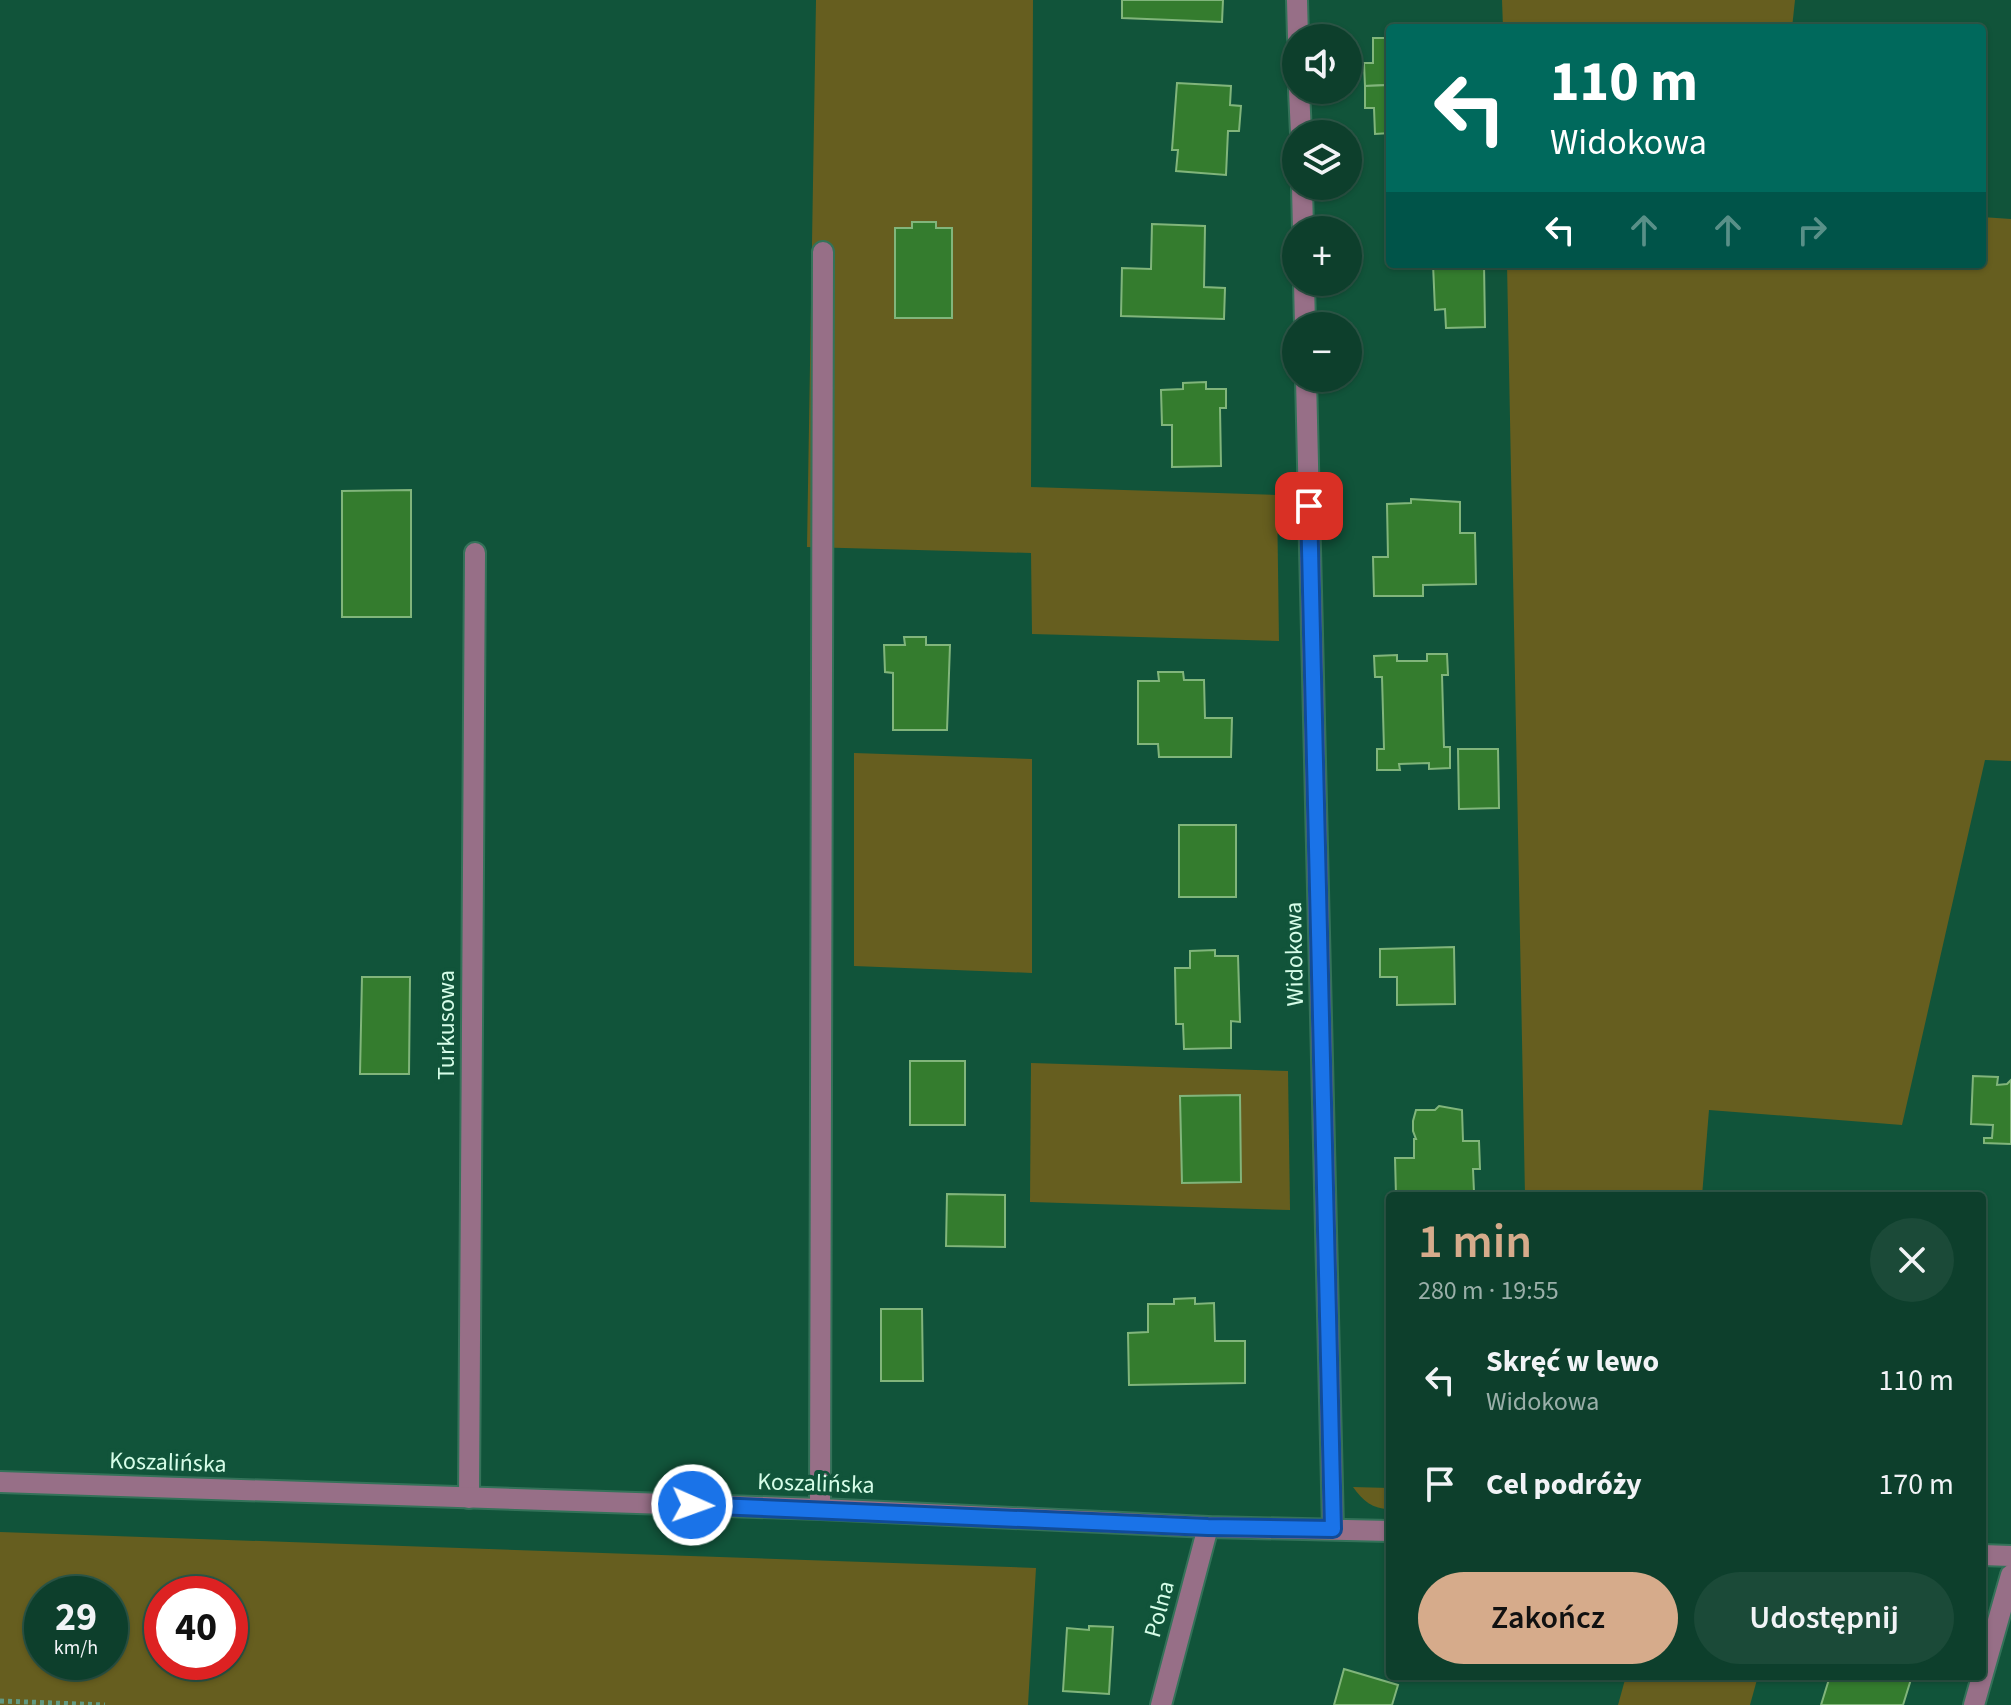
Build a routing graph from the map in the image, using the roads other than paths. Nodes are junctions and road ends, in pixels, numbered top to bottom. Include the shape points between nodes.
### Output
1 (1297, 0) edge
2 (1298, 24) edge
3 (823, 252) dead end
4 (1306, 392) edge
5 (475, 553) dead end
6 (0, 1482) edge
7 (469, 1498) junction
8 (820, 1509) junction
9 (1208, 1527) junction
10 (1333, 1529) junction
11 (1386, 1531) edge
12 (1986, 1555) edge
13 (2011, 1556) edge
14 (2011, 1575) edge
15 (1986, 1663) edge
16 (1981, 1680) edge
17 (1161, 1705) edge
18 (1974, 1705) edge

1 - 2 street
3 - 8 street
4 - 10 street, Widokowa
5 - 7 street, Turkusowa
6 - 7 street, Koszalińska
7 - 8 street, Koszalińska
8 - 9 street, Koszalińska
9 - 10 street, Koszalińska
9 - 17 street, Polna
10 - 11 street, Koszalińska
12 - 13 street
14 - 15 street
16 - 18 street

